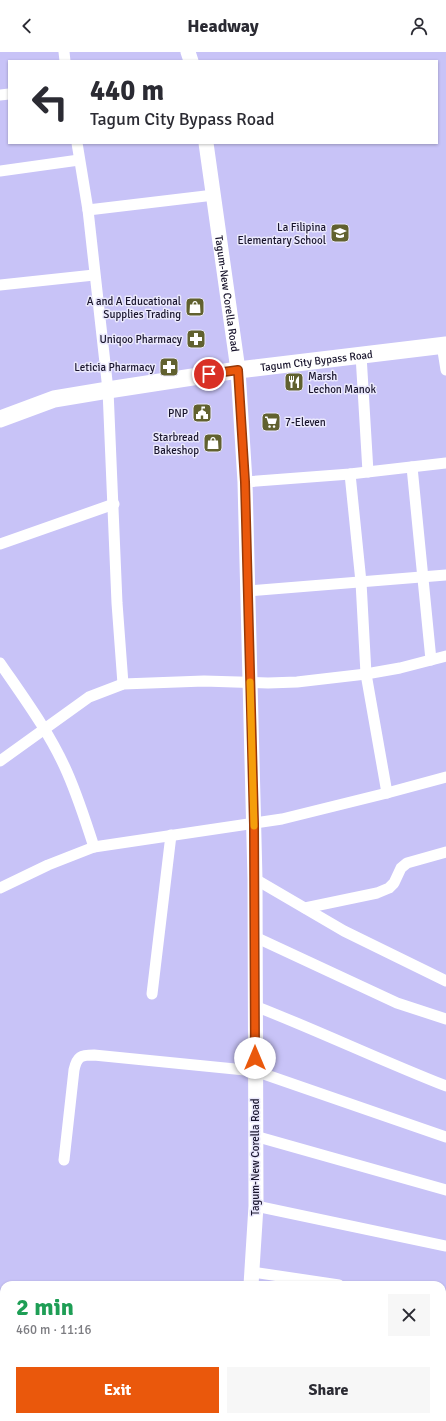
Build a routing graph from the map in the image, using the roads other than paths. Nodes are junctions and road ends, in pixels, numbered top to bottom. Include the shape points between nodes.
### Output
1 (77, 144) edge
2 (206, 144) edge
3 (79, 160) junction
4 (0, 171) edge
5 (214, 194) junction
6 (88, 210) junction
7 (94, 275) junction
8 (0, 286) edge
9 (444, 345) edge
10 (361, 355) junction
11 (238, 370) junction
12 (446, 370) edge
13 (108, 390) junction
14 (0, 419) edge
15 (446, 463) edge
16 (412, 468) junction
17 (368, 472) junction
18 (350, 474) junction
19 (245, 482) junction
20 (114, 504) junction
21 (0, 544) edge
22 (446, 575) edge
23 (423, 577) junction
24 (360, 582) junction
25 (248, 591) junction
26 (446, 656) edge
27 (431, 660) junction
28 (0, 663) edge
29 (366, 674) junction
30 (250, 683) junction
31 (123, 684) junction
32 (45, 730) junction
33 (0, 761) edge
34 (446, 777) edge
35 (387, 793) junction
36 (254, 824) junction
37 (171, 835) junction
38 (94, 847) junction
39 (446, 852) edge
40 (255, 879) junction
41 (0, 888) edge
42 (305, 908) junction
43 (255, 937) junction
44 (446, 981) edge
45 (152, 994) dead end
46 (255, 1006) junction
47 (446, 1019) edge
48 (255, 1072) junction
49 (446, 1086) edge
50 (255, 1136) junction
51 (446, 1138) edge
52 (64, 1160) dead end
53 (446, 1190) edge
54 (256, 1206) junction
55 (446, 1246) edge
56 (252, 1278) edge
57 (289, 1281) edge

1 - 3 street
2 - 5 main road, Tagum-New Corella Road
3 - 4 street
3 - 6 street
5 - 6 street
5 - 11 main road, Tagum-New Corella Road
6 - 7 street
7 - 8 street
7 - 13 street
9 - 10 main road, Tagum City Bypass Road
9 - 12 street
10 - 11 main road, Tagum City Bypass Road
10 - 17 street
11 - 13 main road, Tagum City Bypass Road
11 - 19 main road, Tagum-New Corella Road
13 - 14 main road, Tagum City Bypass Road via 54,400
13 - 20 street
15 - 16 street
16 - 17 street
16 - 23 street
17 - 18 street
18 - 19 street
18 - 24 street
19 - 25 main road, Tagum-New Corella Road
20 - 21 street
20 - 31 street
22 - 23 street
23 - 24 street
23 - 27 street
24 - 25 street
24 - 29 street
25 - 30 main road, Tagum-New Corella Road
26 - 27 street
27 - 29 street
28 - 32 street
29 - 30 street via 297,682
29 - 35 street
30 - 31 street via 204,681
30 - 36 main road, Tagum-New Corella Road
31 - 32 street via 89,697
32 - 33 street
32 - 38 street via 67,772
34 - 35 street
35 - 36 street via 315,812
36 - 37 street
36 - 40 main road, Tagum-New Corella Road
37 - 38 street
37 - 45 street
38 - 41 street
39 - 42 street via 407,863 401,868 394,883 377,893
40 - 42 street
40 - 43 main road, Tagum-New Corella Road
42 - 44 street via 344,931
43 - 46 main road, Tagum-New Corella Road
43 - 47 street via 397,1003
46 - 48 main road, Tagum-New Corella Road
46 - 49 street
48 - 50 main road, Tagum-New Corella Road
48 - 51 street
48 - 52 street via 85,1055 76,1062 74,1070
50 - 53 street
50 - 54 main road, Tagum-New Corella Road
54 - 55 street
54 - 56 main road, Tagum-New Corella Road
56 - 57 street

